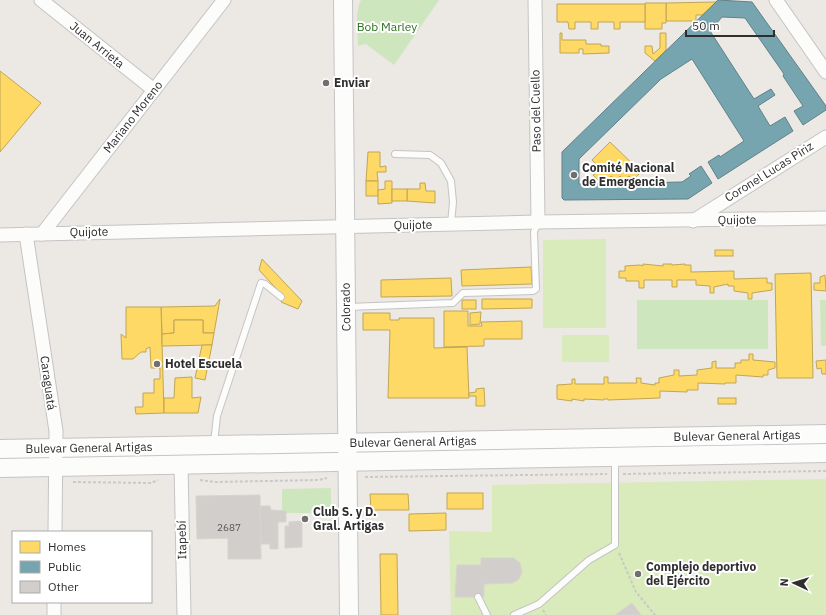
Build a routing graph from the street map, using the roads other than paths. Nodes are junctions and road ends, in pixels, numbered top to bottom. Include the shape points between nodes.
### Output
1 (41, 0) edge
2 (224, 0) edge
3 (343, 0) edge
4 (535, 0) edge
5 (776, 0) edge
6 (824, 63) edge
7 (154, 90) junction
8 (826, 137) edge
9 (395, 154) dead end
10 (826, 218) edge
11 (693, 221) junction
12 (538, 222) junction
13 (451, 224) junction
14 (345, 226) junction
15 (26, 234) junction
16 (42, 234) junction
17 (0, 235) edge
18 (281, 297) dead end
19 (346, 307) junction
20 (826, 434) edge
21 (347, 444) junction
22 (214, 445) junction
23 (56, 449) junction
24 (0, 450) edge
25 (826, 452) edge
26 (615, 456) junction
27 (0, 468) edge
28 (347, 468) junction
29 (181, 471) junction
30 (55, 474) junction
31 (55, 531) edge
32 (478, 597) dead end
33 (54, 603) edge
34 (54, 615) edge
35 (184, 615) edge
36 (349, 615) edge
37 (487, 615) edge
38 (514, 615) edge

1 - 7 street, Juan Arrieta
2 - 7 street, Mariano Moreno
3 - 14 main road, Colorado
4 - 12 street, Paso del Cuello
5 - 6 street
7 - 16 street, Mariano Moreno
8 - 11 street, Coronel Lucas Píriz
9 - 13 lane via 430,155 441,163 451,181
10 - 11 street, Quijote
11 - 12 street, Quijote
12 - 13 street, Quijote
12 - 19 lane via 534,232 536,289 533,291 463,293 453,303
13 - 14 street, Quijote
14 - 16 street, Quijote
14 - 19 main road, Colorado
15 - 16 street, Quijote
15 - 17 street, Quijote
15 - 23 street, Caraguatá via 56,431
18 - 22 lane via 260,283 217,416
19 - 21 main road, Colorado
20 - 21 main road, Bulevar General Artigas
21 - 22 main road, Bulevar General Artigas
21 - 28 main road, Colorado
22 - 23 main road, Bulevar General Artigas
23 - 24 main road, Bulevar General Artigas
23 - 30 street, Caraguatá
25 - 26 main road, Bulevar General Artigas
26 - 28 main road, Bulevar General Artigas
26 - 38 lane via 615,545 589,560 539,604
27 - 30 main road, Bulevar General Artigas
28 - 29 main road, Bulevar General Artigas
28 - 36 main road, Colorado
29 - 30 main road, Bulevar General Artigas
29 - 35 street, Itapebí
30 - 31 street, Caraguatá
32 - 37 lane
33 - 34 street

